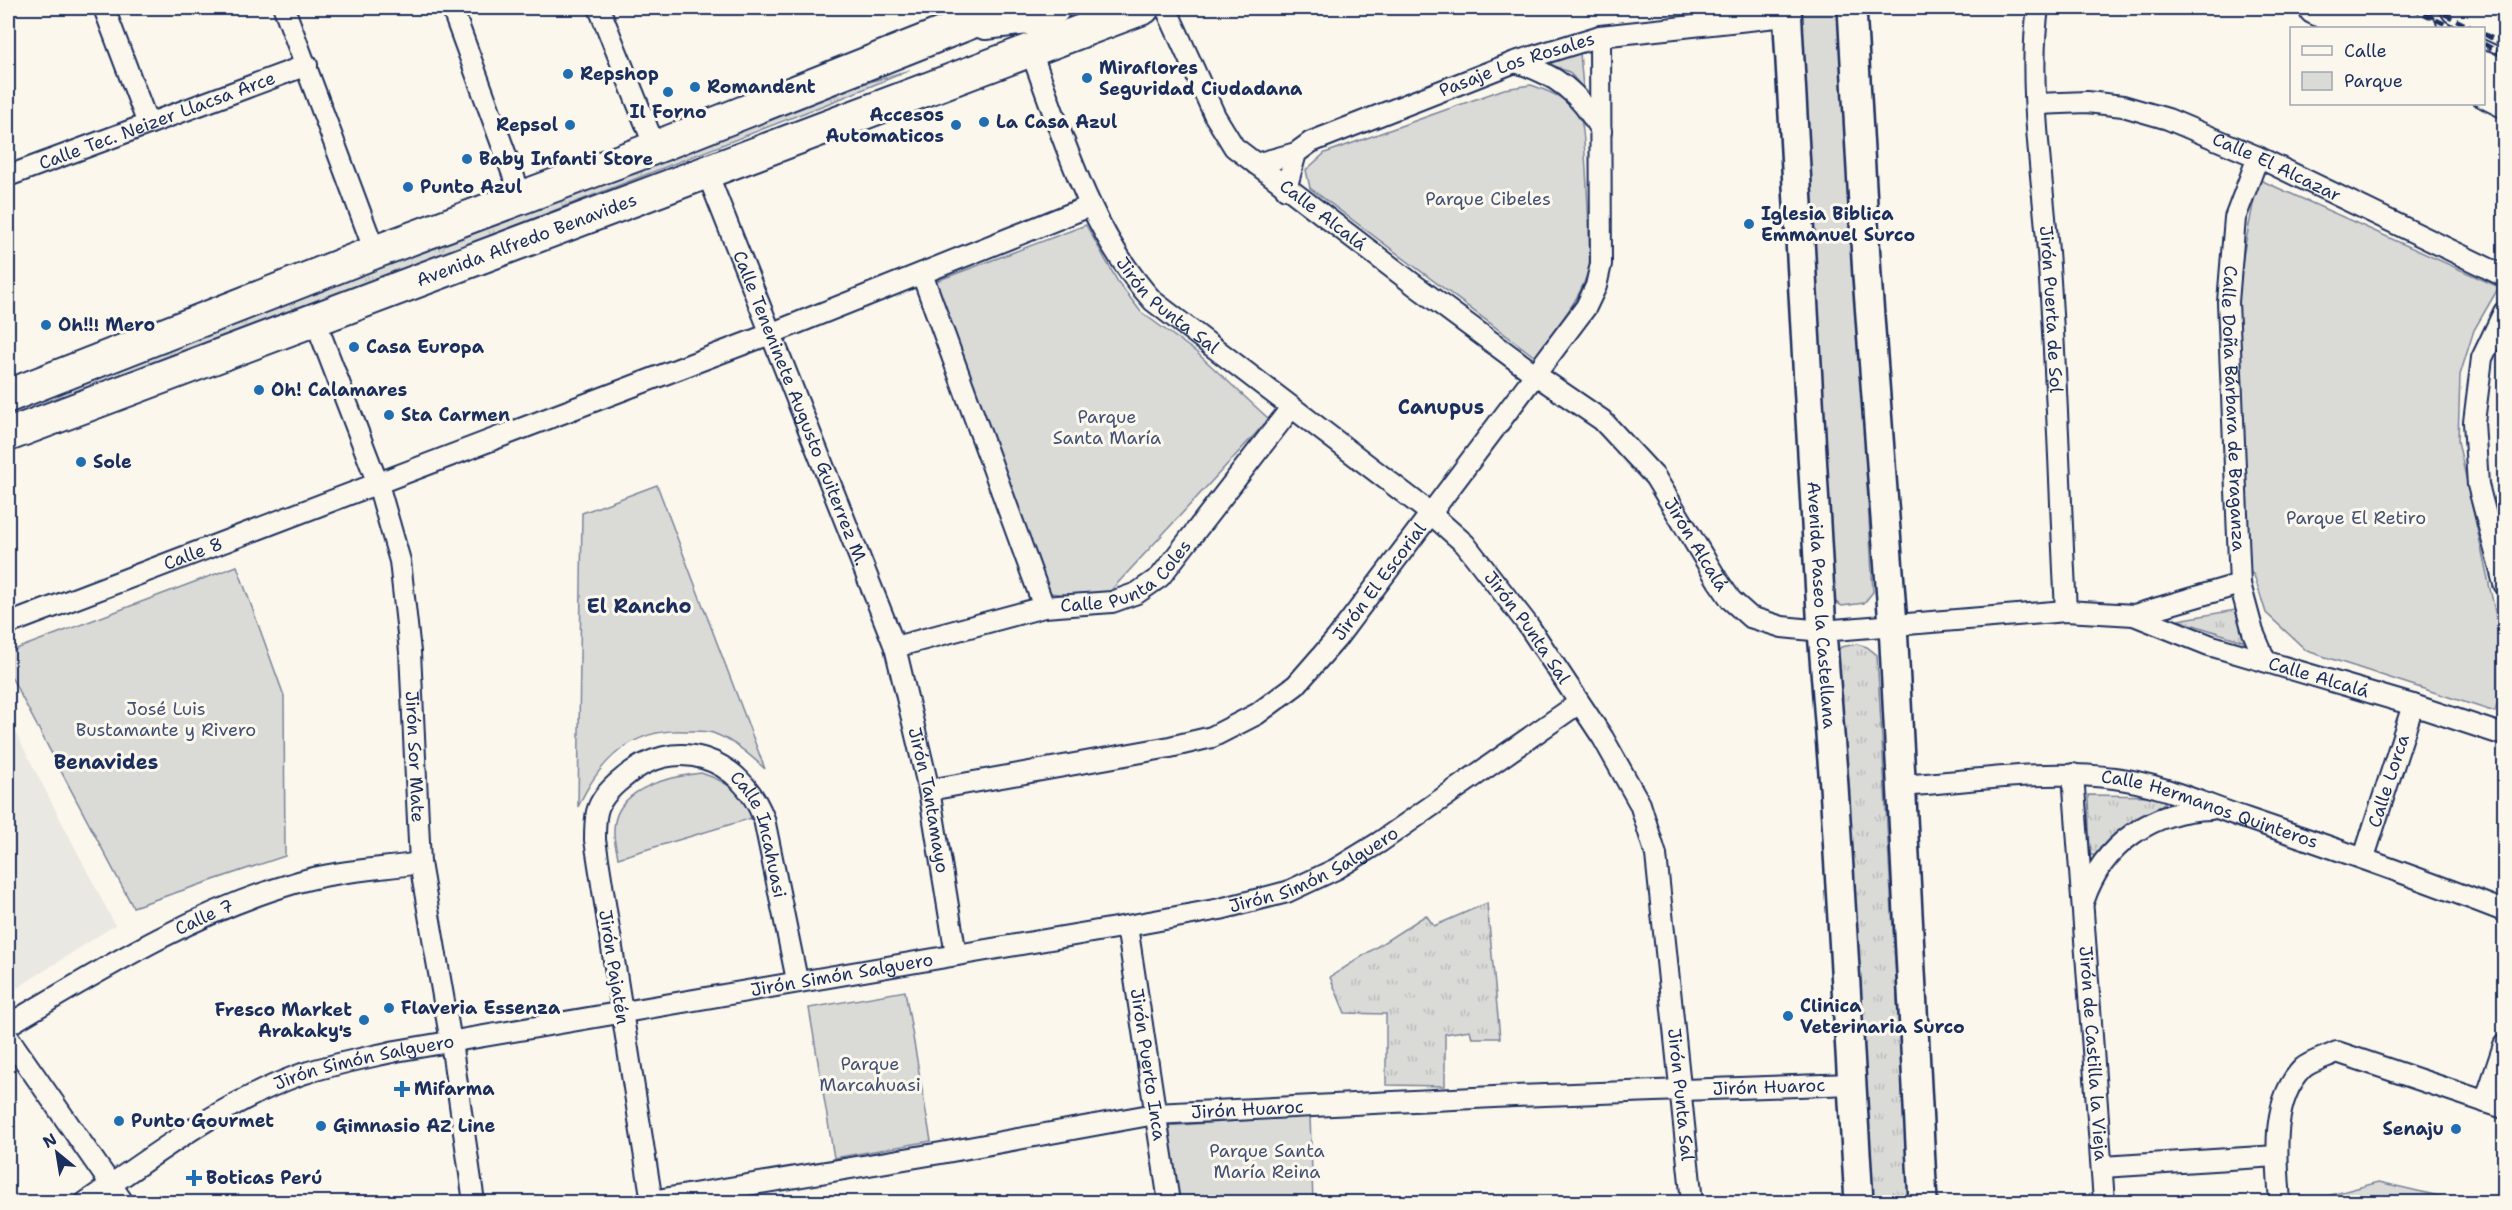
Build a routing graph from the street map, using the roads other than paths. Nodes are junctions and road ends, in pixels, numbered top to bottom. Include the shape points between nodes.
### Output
1 (104, 8) edge
2 (284, 8) edge
3 (452, 8) edge
4 (599, 8) edge
5 (1007, 8) edge
6 (1054, 8) edge
7 (1099, 8) edge
8 (1143, 8) edge
9 (1166, 8) edge
10 (1852, 8) edge
11 (2038, 8) edge
12 (2315, 8) edge
13 (2350, 8) edge
14 (2379, 8) edge
15 (2457, 8) edge
16 (1787, 12) edge
17 (2502, 23) edge
18 (962, 27) junction
19 (2356, 27) edge
20 (2391, 27) edge
21 (2418, 27) edge
22 (1600, 36) junction
23 (1037, 47) junction
24 (1515, 62) junction
25 (307, 65) junction
26 (2485, 67) edge
27 (2505, 77) edge
28 (2485, 92) edge
29 (2505, 101) edge
30 (2037, 104) junction
31 (148, 124) junction
32 (1602, 132) junction
33 (655, 147) junction
34 (1296, 153) junction
35 (2258, 158) junction
36 (1256, 164) junction
37 (706, 170) junction
38 (8, 176) edge
39 (1286, 189) junction
40 (522, 199) junction
41 (1090, 206) junction
42 (375, 252) junction
43 (922, 274) junction
44 (2505, 276) edge
45 (2505, 312) edge
46 (315, 320) junction
47 (770, 334) junction
48 (1536, 375) junction
49 (8, 396) edge
50 (1291, 408) junction
51 (8, 435) edge
52 (378, 484) junction
53 (1429, 512) junction
54 (2240, 584) junction
55 (2505, 584) edge
56 (1044, 607) junction
57 (2066, 611) junction
58 (2134, 615) junction
59 (8, 624) edge
60 (1893, 626) junction
61 (1822, 632) junction
62 (895, 647) junction
63 (2265, 660) junction
64 (1579, 703) junction
65 (2414, 705) junction
66 (2505, 735) edge
67 (656, 760) joint
68 (2073, 774) junction
69 (1901, 786) junction
70 (928, 790) junction
71 (2217, 808) junction
72 (2364, 857) junction
73 (420, 863) junction
74 (2082, 905) junction
75 (2505, 910) edge
76 (1127, 926) junction
77 (956, 955) junction
78 (797, 980) junction
79 (621, 1011) junction
80 (8, 1025) edge
81 (8, 1037) edge
82 (451, 1042) junction
83 (2505, 1045) edge
84 (1852, 1084) junction
85 (1679, 1089) junction
86 (2485, 1102) junction
87 (2505, 1108) edge
88 (1155, 1114) junction
89 (2277, 1156) junction
90 (2102, 1167) junction
91 (111, 1185) junction
92 (651, 1202) edge
93 (86, 1203) edge
94 (123, 1203) edge
95 (474, 1203) edge
96 (1169, 1203) edge
97 (1692, 1203) edge
98 (1859, 1203) edge
99 (1923, 1203) edge
100 (2104, 1203) edge
101 (2280, 1203) edge

1 - 31 street
2 - 25 street
3 - 40 street
4 - 33 street
5 - 18 main road
6 - 18 main road via 1028,18
7 - 23 main road, Avenida Alfredo Benavides via 1084,13
8 - 23 main road, Avenida Alfredo Benavides
9 - 36 street, Calle Alcalá via 1215,116 1234,147
10 - 60 main road
11 - 30 street, Jirón Puerta de Sol
12 - 19 main road
13 - 20 main road
14 - 21 main road
15 - 17 main road
16 - 22 street, Pasaje Los Rosales
16 - 61 main road, Avenida Paseo la Castellana
18 - 33 main road
22 - 24 street, Pasaje Los Rosales
22 - 32 street, Jirón El Escorial
23 - 37 main road, Avenida Alfredo Benavides
23 - 41 street, Jirón Punta Sal
24 - 32 street via 1565,84 1582,100
24 - 34 street, Pasaje Los Rosales via 1311,142
25 - 31 street, Calle Tec. Neizer Llacsa Arce
25 - 42 street
26 - 27 main road
28 - 29 main road
30 - 35 street, Calle El Alcazar via 2087,102 2123,106 2168,119
30 - 57 street, Jirón Puerta de Sol
31 - 38 street, Calle Tec. Neizer Llacsa Arce
32 - 48 street, Jirón El Escorial via 1601,264 1596,286 1586,307
33 - 40 main road
34 - 36 street, Pasaje Los Rosales
34 - 39 street
35 - 44 street, Calle El Alcazar
35 - 54 street, Calle Doña Bárbara de Braganza via 2235,219 2229,290
36 - 39 street, Calle Alcalá
37 - 46 main road, Avenida Alfredo Benavides
37 - 47 street, Calle Teneninete Augusto Guiterrez M.
39 - 48 street, Calle Alcalá
40 - 42 main road
41 - 43 street, Calle 8
41 - 50 street, Jirón Punta Sal via 1111,247 1153,301
42 - 49 main road
43 - 47 street, Calle 8
43 - 56 street
45 - 55 street via 2482,358 2474,422 2478,484
46 - 51 main road, Avenida Alfredo Benavides
46 - 52 street, Jirón Sor Mate
47 - 52 street, Calle 8
47 - 62 street, Calle Teneninete Augusto Guiterrez M.
48 - 53 street, Jirón El Escorial
48 - 61 street, Jirón Alcalá via 1602,420 1629,447 1655,477 1718,581 1743,611 1782,627
50 - 53 street, Jirón Punta Sal
50 - 56 street, Calle Punta Coles via 1160,577 1137,593 1112,602
52 - 59 street, Calle 8
52 - 73 street, Jirón Sor Mate via 400,561 410,652
53 - 64 street, Jirón Punta Sal via 1465,544 1497,582
53 - 70 street, Jirón El Escorial via 1337,638 1296,685 1257,714 1212,737 1170,747
54 - 58 street, Calle Alcalá
54 - 63 street, Calle Doña Bárbara de Braganza
56 - 62 street, Calle Punta Coles
57 - 58 street, Calle Alcalá
57 - 60 street, Calle Alcalá
58 - 63 street, Calle Alcalá via 2209,645
60 - 61 street, Jirón Alcalá
60 - 69 main road
61 - 84 main road, Avenida Paseo la Castellana
62 - 70 street, Jirón Tantamayo
63 - 65 street, Calle Alcalá
64 - 76 street, Jirón Simón Salguero via 1336,869 1287,892
64 - 85 street, Jirón Punta Sal via 1640,804 1656,855
65 - 66 street, Calle Alcalá
65 - 72 street, Calle Lorca
67 - 78 street, Calle Incahuasi via 679,756 703,758 724,766 739,777 757,801
67 - 79 street, Jirón Pajatén via 631,771 610,789 597,811 595,840
68 - 69 street, Calle Hermanos Quinteros
68 - 71 street, Calle Hermanos Quinteros via 2165,788
68 - 74 street, Jirón de Castilla la Vieja
69 - 99 main road
70 - 77 street, Jirón Tantamayo
71 - 72 street, Calle Hermanos Quinteros
71 - 74 street, Jirón de Castilla la Vieja via 2167,815 2126,837 2103,862
72 - 75 street, Calle Hermanos Quinteros
73 - 80 street, Calle 7 via 299,882 218,911 141,946
73 - 82 street, Jirón Sor Mate
74 - 90 street, Jirón de Castilla la Vieja
76 - 77 street, Jirón Simón Salguero
76 - 88 street, Jirón Puerto Inca
77 - 78 street, Jirón Simón Salguero
78 - 79 street, Jirón Simón Salguero
79 - 82 street, Jirón Simón Salguero
79 - 92 street, Jirón Pajatén
81 - 91 street
82 - 91 street, Jirón Simón Salguero via 340,1063 269,1088 209,1120
82 - 95 street, Jirón Sor Mate
83 - 86 street
84 - 85 street, Jirón Huaroc
84 - 98 main road, Avenida Paseo la Castellana
85 - 88 street, Jirón Huaroc
85 - 97 street, Jirón Punta Sal
86 - 87 street
86 - 89 street via 2337,1052 2305,1066 2284,1092
88 - 92 street, Jirón Huaroc
88 - 96 street, Jirón Puerto Inca
89 - 90 street
89 - 101 street
90 - 100 street, Jirón de Castilla la Vieja
91 - 93 street, Jirón Simón Salguero
91 - 94 street

